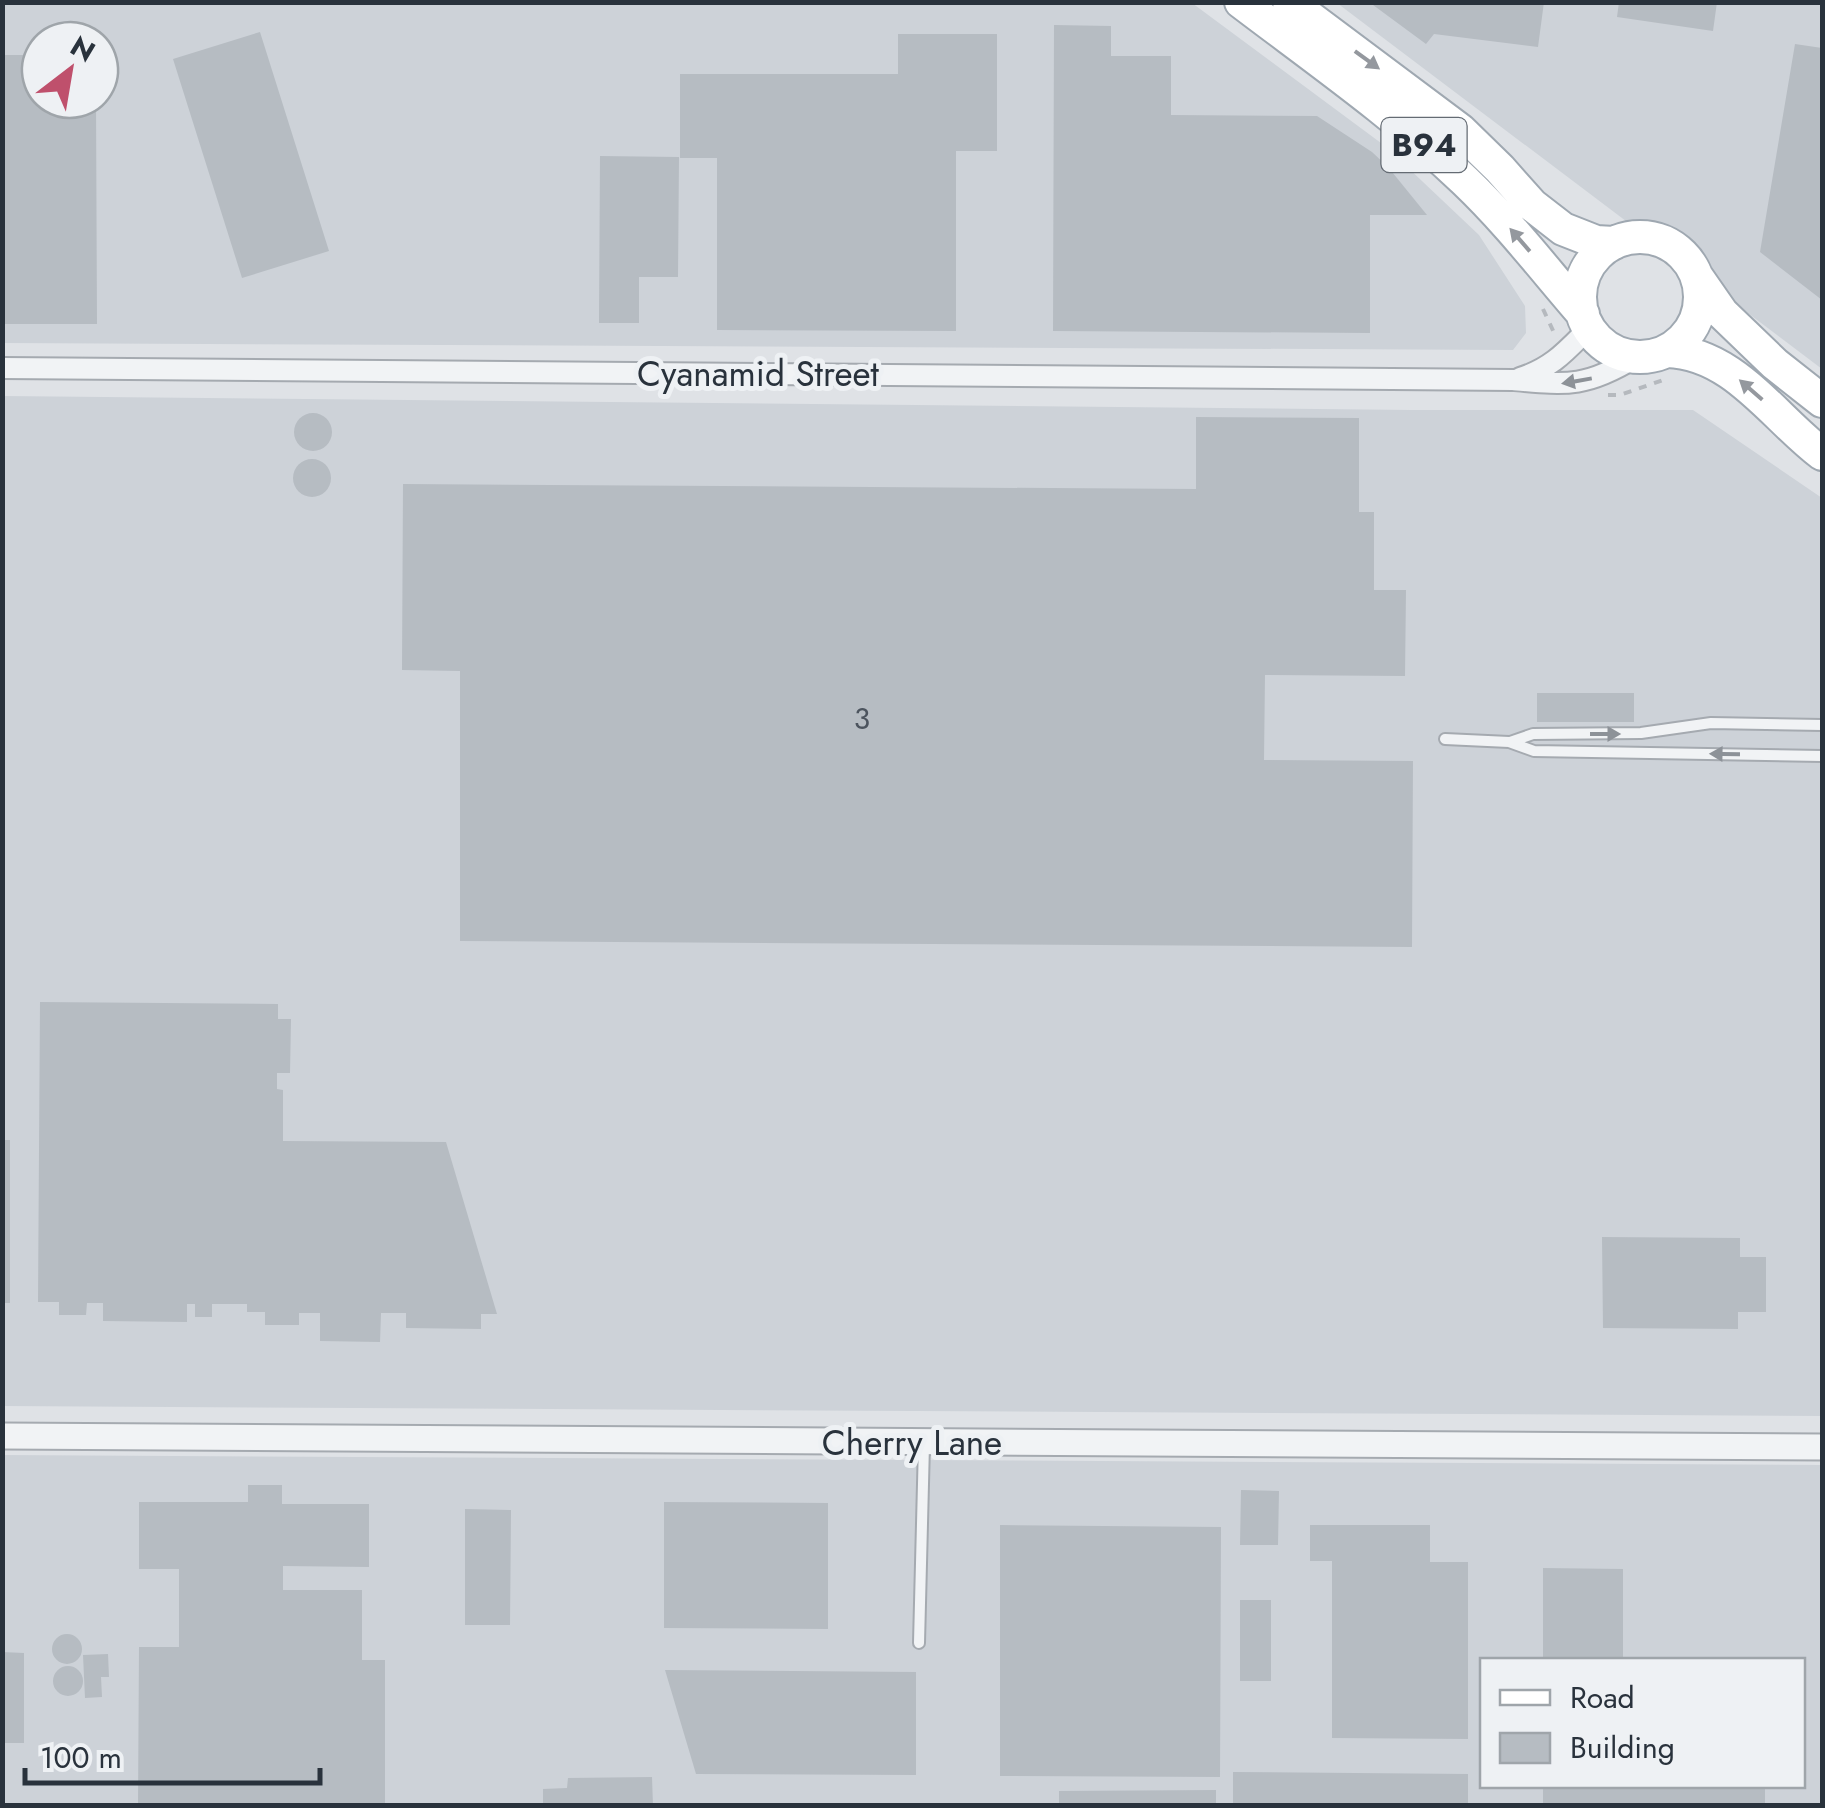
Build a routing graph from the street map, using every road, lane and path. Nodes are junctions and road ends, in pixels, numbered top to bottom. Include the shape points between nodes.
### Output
1 (1241, 2) edge
2 (1289, 2) edge
3 (1614, 242) junction
4 (1697, 278) junction
5 (1586, 321) junction
6 (1660, 362) junction
7 (2, 368) edge
8 (1513, 380) junction
9 (1601, 392) dead end
10 (1822, 402) edge
11 (1822, 454) edge
12 (1822, 725) edge
13 (1445, 739) dead end
14 (1509, 742) junction
15 (1822, 756) edge
16 (2, 1436) edge
17 (924, 1443) junction
18 (1822, 1447) edge
19 (919, 1642) dead end

5 -> 1 main road, B94 via 1462,178
2 -> 3 main road, B94 via 1460,130 1563,229
3 - 4 main road, B94 via 1664,242 1690,262
3 - 5 main road via 1582,280
4 - 6 main road via 1699,312 1692,328
4 - 10 main road, B94 via 1722,313
5 - 6 main road, B94 via 1618,353
5 - 8 street, Cyanamid Street via 1554,362
6 -> 8 street, Cyanamid Street via 1584,382
6 - 9 path via 1665,379 1620,395
11 -> 6 main road, B94 via 1718,364 1687,353
7 - 8 street, Cyanamid Street
14 -> 12 lane via 1532,734 1641,734 1711,723
13 - 14 lane
15 -> 14 lane via 1534,751
16 - 17 street, Cherry Lane
17 - 18 street, Cherry Lane
17 - 19 lane

